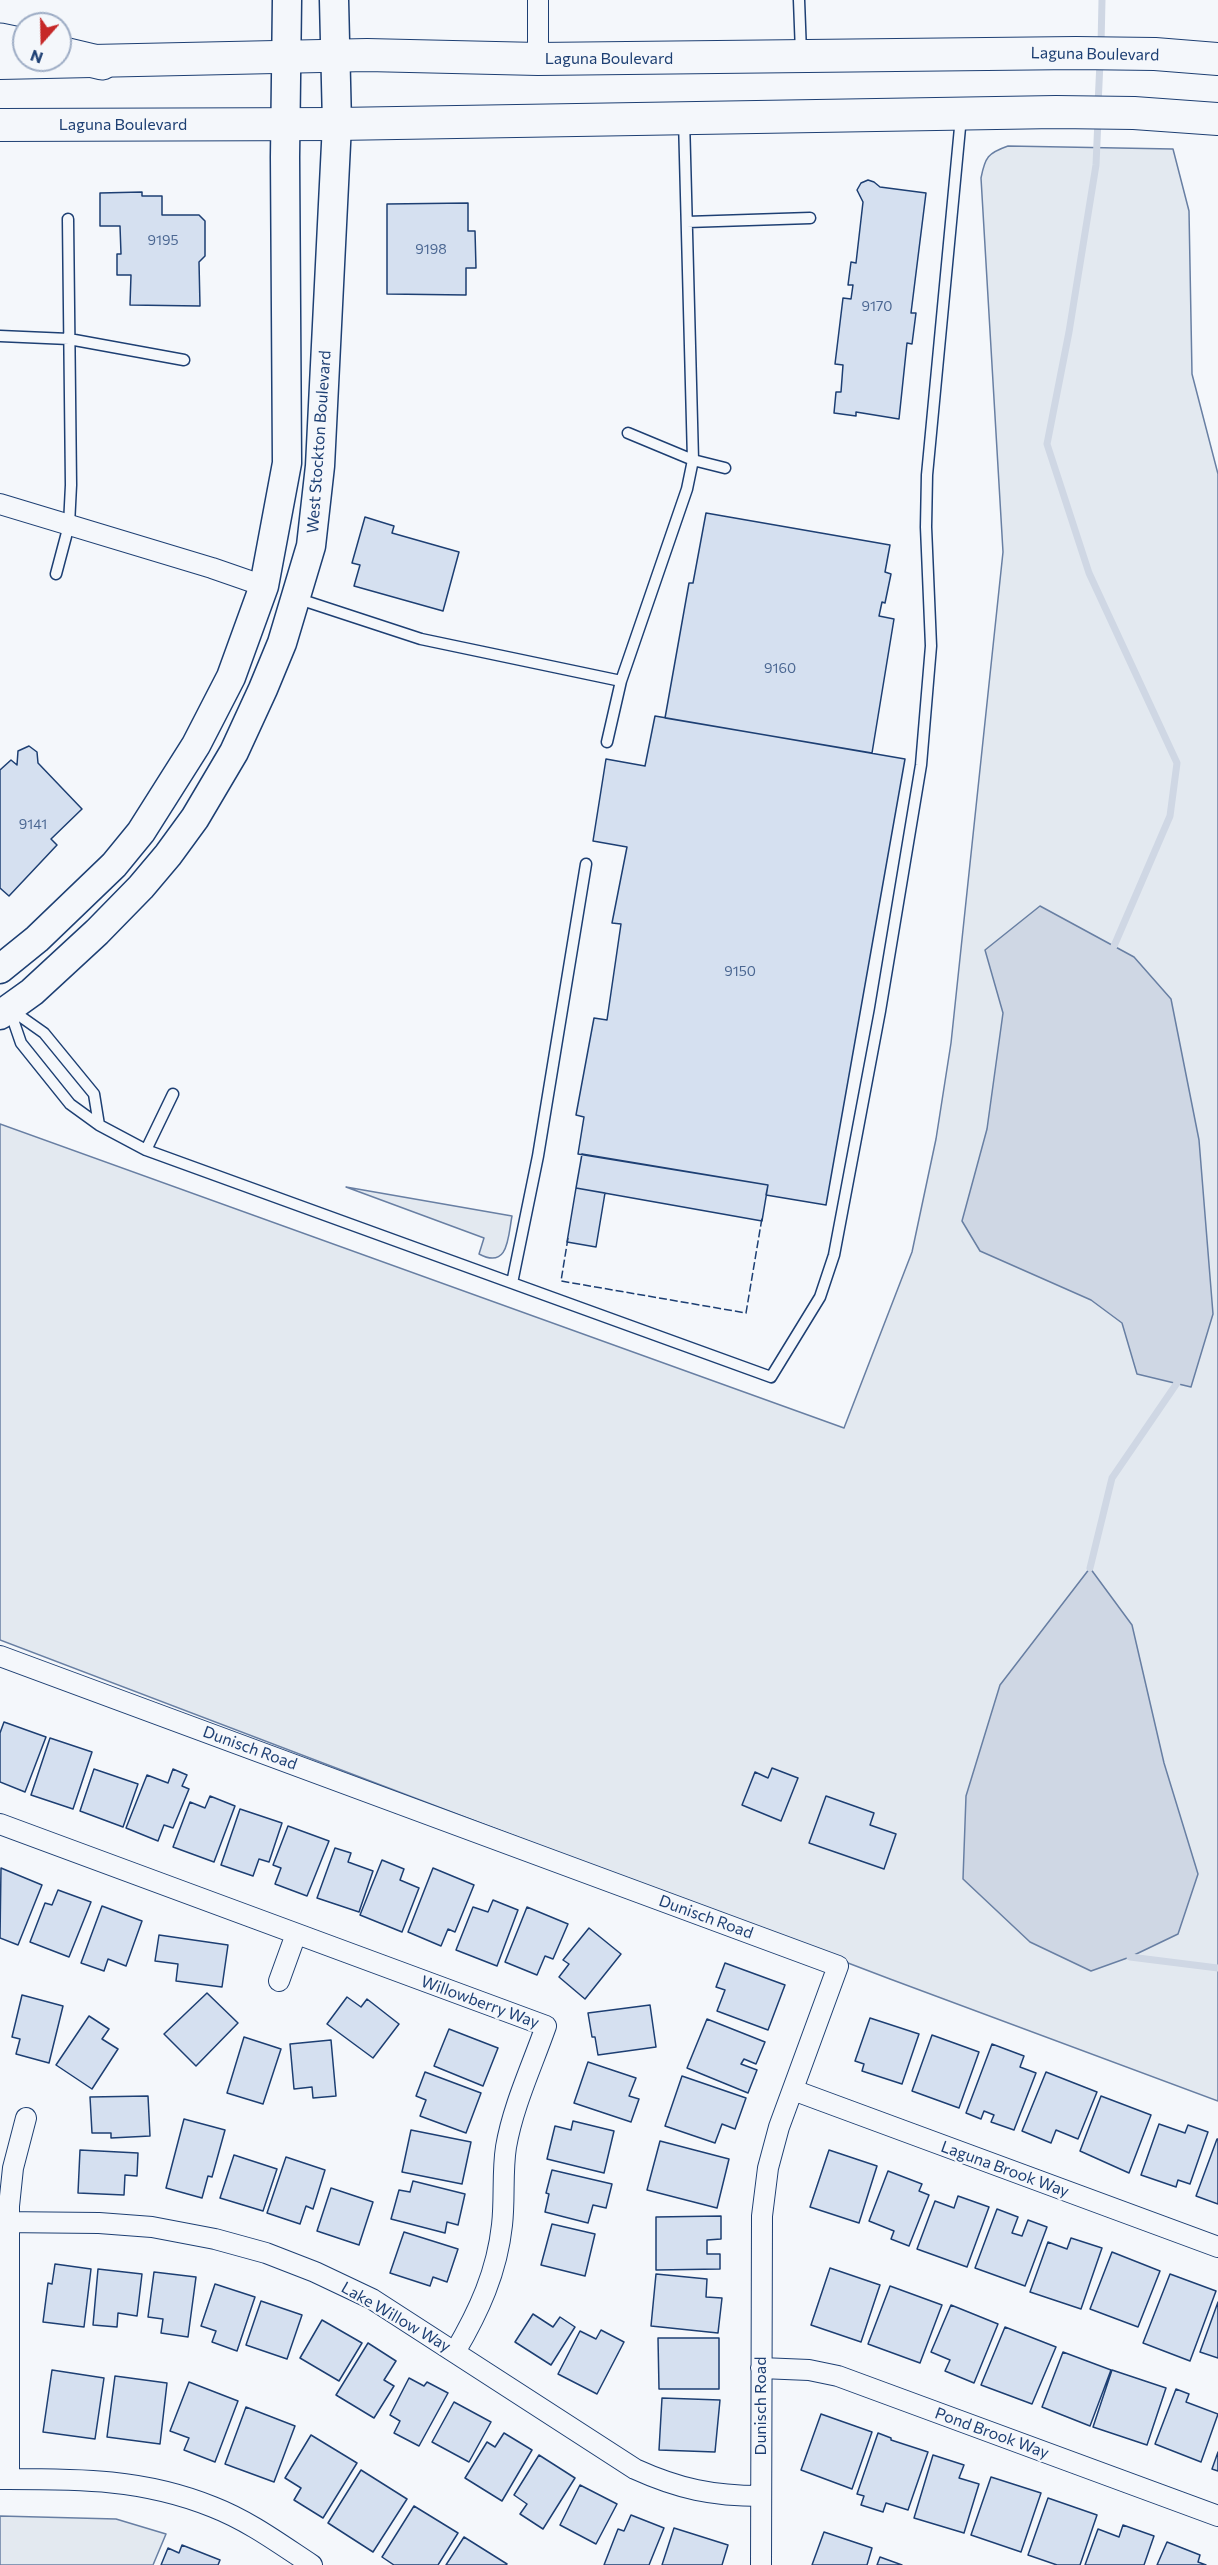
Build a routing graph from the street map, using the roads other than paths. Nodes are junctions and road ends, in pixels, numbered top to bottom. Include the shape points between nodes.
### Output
1 (287, 0) edge
2 (334, 0) edge
3 (538, 0) edge
4 (799, 0) edge
5 (335, 55) junction
6 (72, 56) edge
7 (286, 56) junction
8 (801, 57) junction
9 (538, 59) junction
10 (1218, 59) edge
11 (0, 63) edge
12 (102, 63) junction
13 (961, 114) junction
14 (684, 119) junction
15 (1218, 119) edge
16 (285, 124) junction
17 (337, 124) junction
18 (0, 125) edge
19 (810, 218) dead end
20 (68, 219) dead end
21 (687, 222) junction
22 (0, 336) edge
23 (69, 339) junction
24 (184, 360) dead end
25 (628, 433) dead end
26 (693, 460) junction
27 (725, 468) dead end
28 (0, 504) edge
29 (69, 525) junction
30 (56, 574) dead end
31 (264, 586) junction
32 (296, 598) junction
33 (621, 681) junction
34 (606, 742) dead end
35 (586, 864) dead end
36 (0, 969) edge
37 (3, 1007) edge
38 (173, 1094) dead end
39 (99, 1125) junction
40 (146, 1150) junction
41 (512, 1283) junction
42 (0, 1656) edge
43 (0, 1824) edge
44 (296, 1934) junction
45 (279, 1981) dead end
46 (793, 2090) junction
47 (26, 2118) dead end
48 (5, 2222) edge
49 (1218, 2247) edge
50 (455, 2352) junction
51 (761, 2368) junction
52 (4, 2479) edge
53 (761, 2496) junction
54 (1218, 2516) edge
55 (312, 2565) edge
56 (761, 2565) edge

1 - 7 street, West Stockton Boulevard
2 - 5 street, West Stockton Boulevard
3 - 9 street
4 - 8 lane
5 - 7 main road, Laguna Boulevard
5 - 9 main road, Laguna Boulevard
5 - 17 street, West Stockton Boulevard
6 - 12 highway
7 - 12 main road, Laguna Boulevard
7 - 16 street, West Stockton Boulevard
8 - 9 main road, Laguna Boulevard
8 - 10 main road, Laguna Boulevard via 1076,53
11 - 12 main road, Laguna Boulevard
13 - 14 main road, Laguna Boulevard
13 - 15 main road, Laguna Boulevard via 1134,113
13 - 41 lane via 927,476 931,646 921,765 837,1244 820,1298 771,1377
14 - 17 main road, Laguna Boulevard
14 - 21 lane
16 - 17 main road, Laguna Boulevard
16 - 18 main road, Laguna Boulevard
16 - 31 street, West Stockton Boulevard via 287,463
17 - 32 street, West Stockton Boulevard via 320,466 311,546
19 - 21 lane
20 - 23 lane
21 - 26 lane
22 - 23 lane
23 - 24 lane
23 - 29 lane
25 - 26 lane
26 - 27 lane
26 - 33 lane via 687,489
28 - 29 street
29 - 30 lane
29 - 31 street
31 - 36 street, West Stockton Boulevard via 231,677 196,745 141,832 114,865
32 - 33 lane via 421,639
32 - 37 street, West Stockton Boulevard via 263,689 234,752 195,818 141,887 97,933
33 - 34 lane
35 - 41 lane via 538,1156
37 - 39 lane via 21,1043 70,1104
37 - 39 lane via 44,1034 94,1094
38 - 40 lane
39 - 40 lane
40 - 41 lane
42 - 46 street, Dunisch Road via 838,1966
43 - 44 street, Willowberry Way
44 - 45 street
44 - 50 street, Willowberry Way via 546,2026 506,2148 502,2222 490,2282
46 - 49 street, Laguna Brook Way
46 - 51 street, Dunisch Road via 768,2168 762,2216
47 - 48 street via 12,2168
48 - 50 street, Lake Willow Way via 152,2227 266,2253 372,2300
48 - 52 street
50 - 53 street, Lake Willow Way via 643,2473 704,2493
51 - 53 street, Dunisch Road
51 - 54 street, Pond Brook Way via 838,2376
52 - 55 street via 101,2480 180,2495 253,2526
53 - 56 street, Dunisch Road

